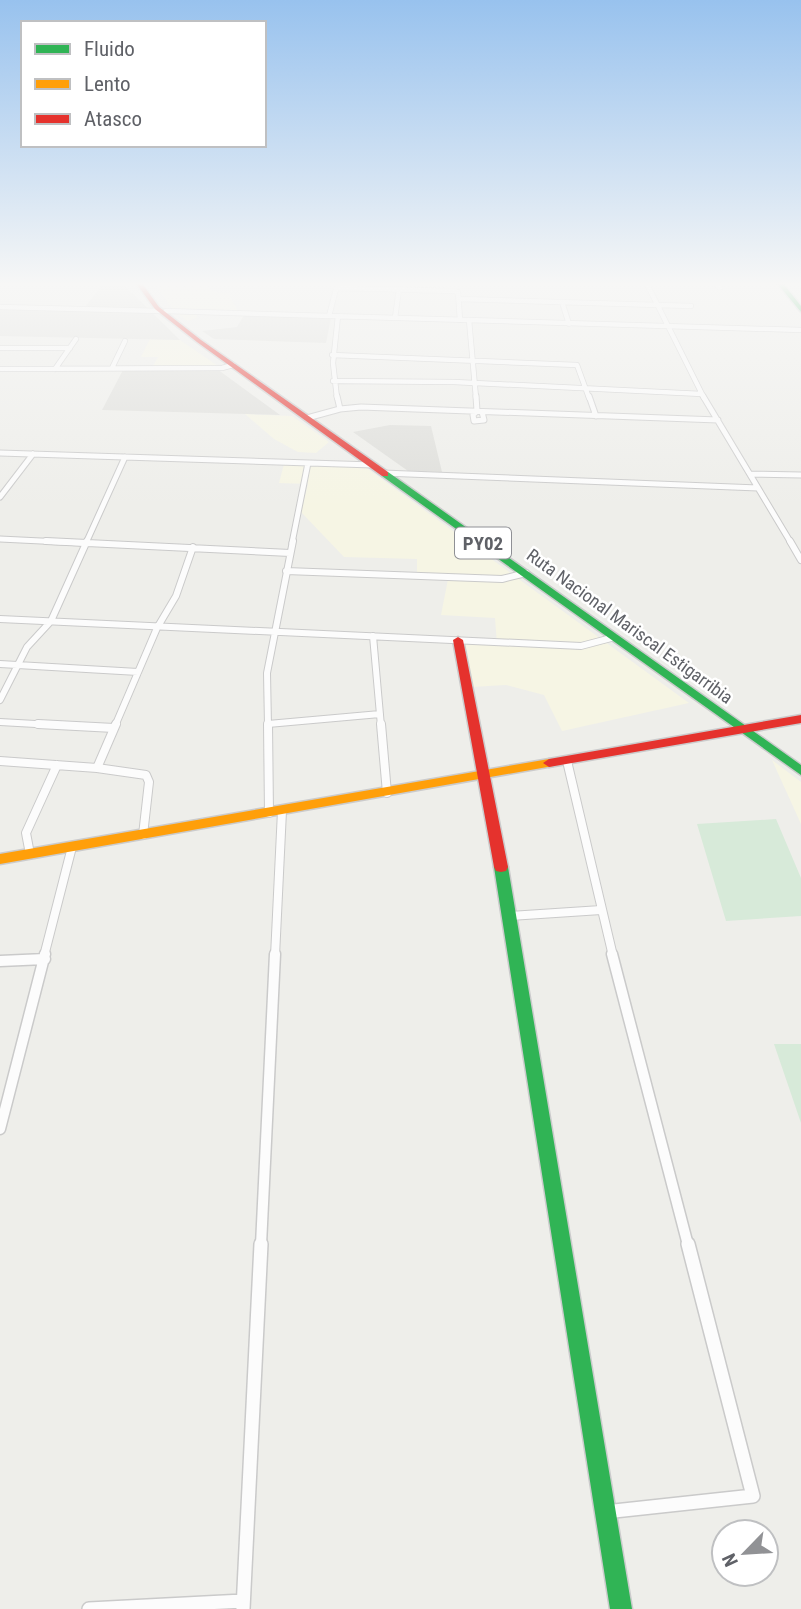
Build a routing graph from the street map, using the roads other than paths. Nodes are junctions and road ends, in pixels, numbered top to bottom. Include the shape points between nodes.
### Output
1 (64, 357) edge
2 (117, 357) edge
3 (223, 357) edge
4 (332, 357) edge
5 (390, 357) edge
6 (682, 357) edge
7 (472, 360) junction
8 (233, 365) junction
9 (112, 368) junction
10 (0, 369) edge
11 (55, 369) junction
12 (332, 380) junction
13 (473, 384) junction
14 (584, 388) junction
15 (702, 394) junction
16 (340, 409) junction
17 (479, 411) junction
18 (596, 416) junction
19 (307, 418) junction
20 (718, 420) junction
21 (0, 453) edge
22 (33, 454) junction
23 (125, 457) junction
24 (308, 463) junction
25 (378, 469) junction
26 (750, 474) junction
27 (801, 475) edge
28 (758, 488) junction
29 (0, 497) edge
30 (0, 538) edge
31 (89, 541) junction
32 (193, 547) junction
33 (290, 553) junction
34 (801, 560) edge
35 (286, 571) junction
36 (526, 573) junction
37 (0, 619) edge
38 (51, 621) junction
39 (157, 628) junction
40 (274, 632) junction
41 (373, 636) junction
42 (615, 636) junction
43 (458, 640) junction
44 (0, 664) edge
45 (18, 665) junction
46 (138, 672) junction
47 (0, 701) edge
48 (380, 714) junction
49 (801, 719) edge
50 (0, 722) edge
51 (268, 724) junction
52 (114, 728) junction
53 (744, 729) junction
54 (0, 761) edge
55 (567, 761) junction
56 (57, 765) junction
57 (97, 768) junction
58 (801, 771) edge
59 (485, 776) junction
60 (387, 793) junction
61 (282, 811) junction
62 (269, 813) junction
63 (143, 835) junction
64 (72, 847) junction
65 (23, 855) junction
66 (0, 857) edge
67 (601, 910) junction
68 (510, 916) junction
69 (45, 959) junction
70 (0, 961) edge
71 (0, 1129) edge
72 (606, 1512) junction
73 (243, 1605) edge
74 (89, 1609) edge
75 (621, 1609) edge

1 - 11 street
2 - 9 street
3 - 8 main road, Ruta Nacional Mariscal Estigarribia / PY02
4 - 12 street
5 - 7 street
6 - 15 street
7 - 13 street
7 - 14 street via 577,365
8 - 9 street
8 - 19 main road, Ruta Nacional Mariscal Estigarribia / PY02
9 - 11 street
10 - 11 street
12 - 13 street
12 - 16 street
13 - 14 street
13 - 17 street
14 - 15 street
14 - 18 street
15 - 20 street
16 - 17 street
16 - 19 street
17 - 18 street
18 - 20 street
19 - 25 main road, Ruta Nacional Mariscal Estigarribia / PY02
20 - 26 street
21 - 22 street
22 - 23 street
22 - 29 street
23 - 24 street
23 - 31 street
24 - 25 street
24 - 33 street
25 - 28 street
25 - 36 main road, Ruta Nacional Mariscal Estigarribia / PY02
26 - 27 street
26 - 28 street
28 - 34 street
30 - 31 street
31 - 32 street
31 - 38 street
32 - 33 street
32 - 39 street via 176,596
33 - 35 street
35 - 36 street via 502,579
35 - 40 street
36 - 42 main road, Ruta Nacional Mariscal Estigarribia / PY02
37 - 38 street
38 - 39 street
38 - 45 street via 34,636
39 - 40 street
39 - 46 street
40 - 41 street
40 - 51 street via 267,673
41 - 43 street
41 - 48 street
42 - 43 street via 581,646
42 - 53 main road, Ruta Nacional Mariscal Estigarribia / PY02
43 - 59 main road
44 - 45 street
45 - 46 street
45 - 47 street
46 - 52 street
48 - 51 street
48 - 60 street
49 - 53 main road
50 - 52 street
51 - 62 street
52 - 57 street
53 - 55 main road
53 - 58 main road, Ruta Nacional Mariscal Estigarribia / PY02
54 - 56 street
55 - 59 main road
55 - 67 street
56 - 57 street
56 - 65 street via 26,833
57 - 63 street via 146,775
59 - 60 main road
59 - 68 main road
60 - 61 main road
61 - 62 main road
61 - 73 street
62 - 63 main road
63 - 64 main road
64 - 65 main road
64 - 69 street
65 - 66 main road
67 - 68 street
67 - 72 street via 753,1496
68 - 72 main road
69 - 70 street
69 - 71 street
72 - 75 main road
73 - 74 street

